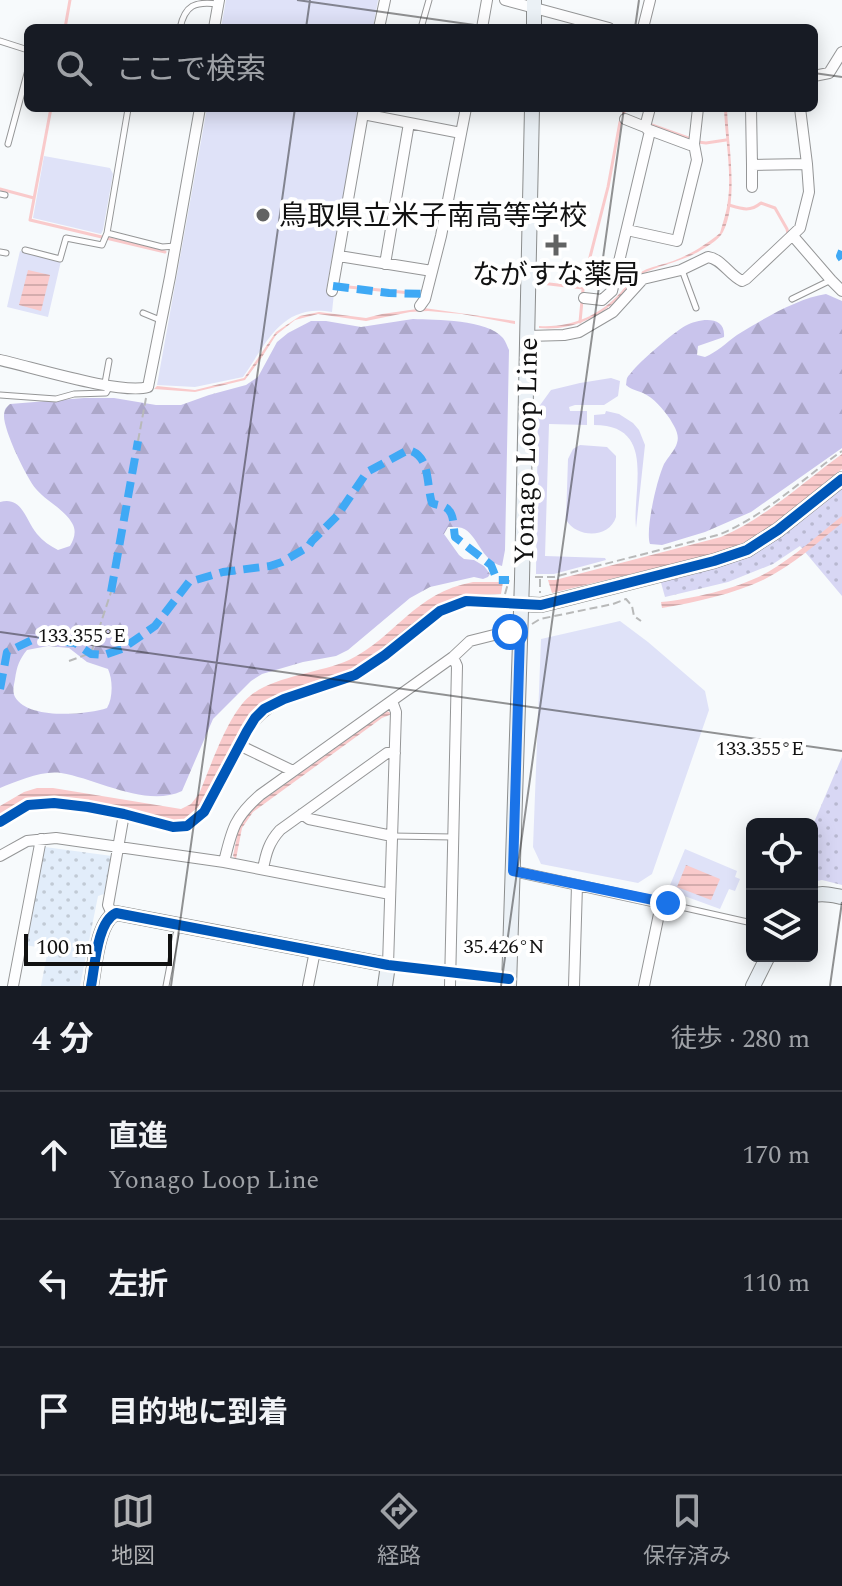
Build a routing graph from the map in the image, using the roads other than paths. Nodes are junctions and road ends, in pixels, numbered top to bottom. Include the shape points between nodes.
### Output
1 (385, 0) edge
2 (429, 0) edge
3 (487, 0) edge
4 (505, 0) edge
5 (650, 0) edge
6 (219, 2) edge
7 (534, 4) edge
8 (181, 24) edge
9 (215, 24) edge
10 (380, 24) edge
11 (422, 24) edge
12 (483, 24) edge
13 (596, 24) edge
14 (644, 24) edge
15 (0, 41) edge
16 (24, 49) edge
17 (842, 52) edge
18 (818, 75) edge
19 (24, 85) edge
20 (127, 112) edge
21 (199, 112) edge
22 (363, 112) edge
23 (367, 112) edge
24 (465, 112) edge
25 (532, 112) edge
26 (650, 112) edge
27 (698, 112) edge
28 (751, 112) edge
29 (800, 112) edge
30 (625, 119) dead end
31 (409, 123) junction
32 (648, 129) junction
33 (461, 133) junction
34 (8, 144) dead end
35 (694, 144) junction
36 (807, 164) junction
37 (752, 165) junction
38 (752, 187) dead end
39 (627, 230) junction
40 (107, 233) junction
41 (793, 236) junction
42 (176, 246) junction
43 (25, 250) dead end
44 (339, 256) junction
45 (385, 264) junction
46 (681, 270) junction
47 (432, 271) junction
48 (831, 280) junction
49 (332, 291) dead end
50 (842, 291) edge
51 (584, 298) dead end
52 (792, 299) dead end
53 (420, 306) dead end
54 (696, 308) dead end
55 (143, 313) dead end
56 (161, 320) junction
57 (527, 336) junction
58 (0, 360) edge
59 (109, 361) dead end
60 (108, 385) junction
61 (0, 395) edge
62 (842, 479) edge
63 (521, 604) junction
64 (525, 630) junction
65 (453, 657) junction
66 (392, 701) junction
67 (239, 745) junction
68 (395, 753) junction
69 (293, 771) junction
70 (124, 814) junction
71 (302, 814) junction
72 (0, 822) edge
73 (392, 836) junction
74 (454, 837) junction
75 (41, 839) junction
76 (118, 847) junction
77 (0, 856) edge
78 (224, 862) junction
79 (263, 869) junction
80 (513, 871) junction
81 (577, 885) junction
82 (390, 894) junction
83 (818, 895) edge
84 (842, 897) edge
85 (656, 902) junction
86 (112, 914) junction
87 (746, 922) edge
88 (176, 934) dead end
89 (315, 951) junction
90 (765, 962) edge
91 (388, 965) junction
92 (451, 974) junction
93 (509, 983) edge
94 (13, 986) edge
95 (91, 986) edge
96 (166, 986) edge
97 (308, 986) edge
98 (385, 986) edge
99 (450, 986) edge
100 (574, 986) edge
101 (644, 986) edge
102 (753, 986) edge

1 - 10 street
2 - 11 lane
3 - 12 street
4 - 7 street
5 - 14 street
6 - 8 lane via 194,5
6 - 9 street
7 - 13 street
15 - 16 lane
17 - 18 street via 829,73
19 - 34 lane
20 - 40 lane
21 - 42 street
22 - 44 street
23 - 31 street
24 - 33 street
25 - 57 main road, Yonago Loop Line
26 - 32 street
27 - 35 street
28 - 37 street
29 - 36 street
30 - 32 street
31 - 33 street
31 - 45 street
32 - 35 street
32 - 39 street
33 - 47 street
35 - 39 street via 697,160 677,241
36 - 37 street
36 - 41 street via 807,204
37 - 38 street
39 - 51 street via 612,291 602,300
40 - 42 lane
40 - 43 lane via 102,245 66,238 60,259
41 - 46 street via 744,280 711,257
41 - 48 street
42 - 56 street
44 - 45 street
44 - 49 street
45 - 47 street
46 - 54 lane
46 - 57 street via 643,279 613,312 579,332
47 - 53 street
48 - 50 street
48 - 52 lane
55 - 56 lane
56 - 60 street via 148,387
57 - 63 main road, Yonago Loop Line
58 - 60 street
59 - 60 lane
60 - 61 lane via 106,393 56,399
62 - 63 main road via 747,550 555,602
63 - 64 main road, Yonago Loop Line
63 - 67 street via 466,601 440,611 355,675 264,709
64 - 65 street via 470,641
64 - 80 main road, Yonago Loop Line
65 - 66 street
65 - 74 street
66 - 68 street
66 - 69 street
67 - 69 street
67 - 70 street via 204,812 187,826
68 - 71 street via 387,753
68 - 73 street
69 - 78 street via 244,809 233,826
70 - 72 street via 39,804
70 - 76 street
71 - 73 street
71 - 79 street via 272,838
73 - 74 lane
73 - 82 street
74 - 92 street
75 - 76 street
75 - 77 street
75 - 94 street
76 - 78 street
76 - 86 street via 108,905
78 - 79 street
79 - 82 street
80 - 81 street
80 - 93 main road, Yonago Loop Line
81 - 85 street
81 - 100 street
82 - 91 street
83 - 84 main road
85 - 87 lane
85 - 101 street via 659,914
86 - 89 main road
86 - 95 main road via 103,925
88 - 96 lane
89 - 91 main road
89 - 97 street
90 - 102 main road
91 - 92 street
91 - 98 main road
92 - 93 street
92 - 99 street

